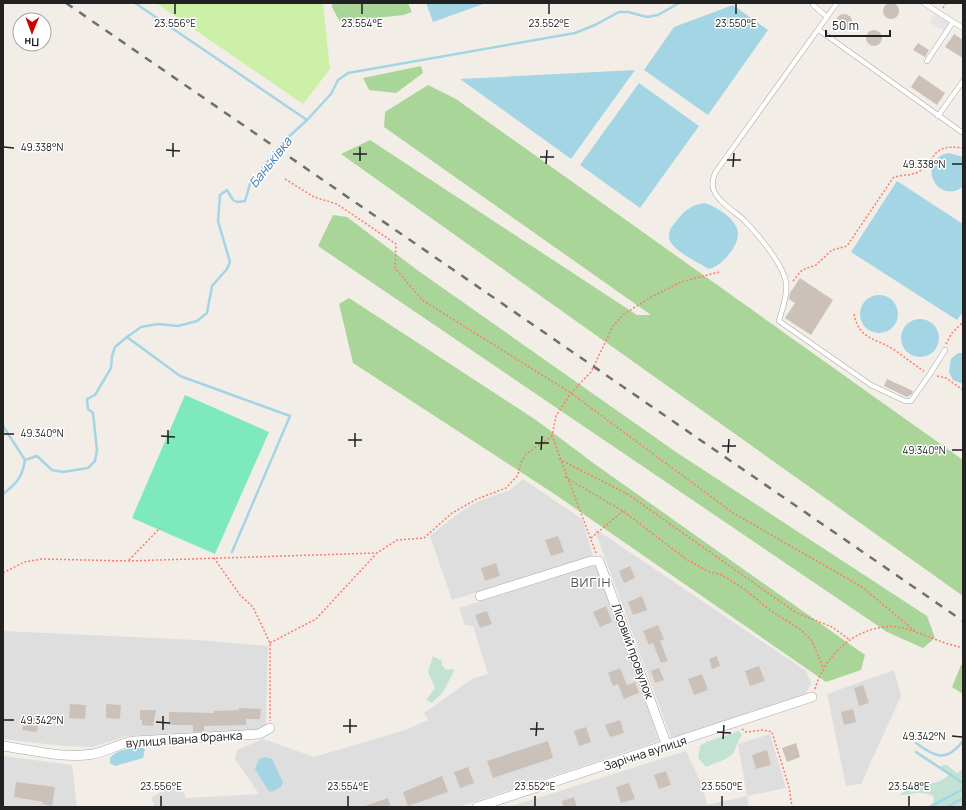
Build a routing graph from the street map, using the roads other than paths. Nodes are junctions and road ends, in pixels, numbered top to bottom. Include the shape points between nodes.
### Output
1 (837, 3) edge
2 (924, 3) edge
3 (813, 5) dead end
4 (827, 18) junction
5 (953, 22) junction
6 (963, 28) edge
7 (818, 30) junction
8 (927, 61) dead end
9 (963, 81) edge
10 (938, 116) junction
11 (963, 133) edge
12 (944, 350) road end
13 (480, 596) dead end
14 (812, 697) road end
15 (270, 728) road end
16 (3, 746) edge
17 (667, 746) junction
18 (482, 806) edge

1 - 4 lane
2 - 5 lane
3 - 4 lane
4 - 7 lane
5 - 6 lane
5 - 8 lane
7 - 10 lane
7 - 12 lane via 715,173 713,188 717,195 745,221 783,272 786,293 779,321 871,385 908,402 930,374
9 - 10 lane
10 - 11 lane
13 - 17 street, Лісовий провулок via 598,561
14 - 17 street, Зарічна вулиця
15 - 16 street, вулиця Івана Франка via 259,734 135,741 82,755
17 - 18 street, Зарічна вулиця

